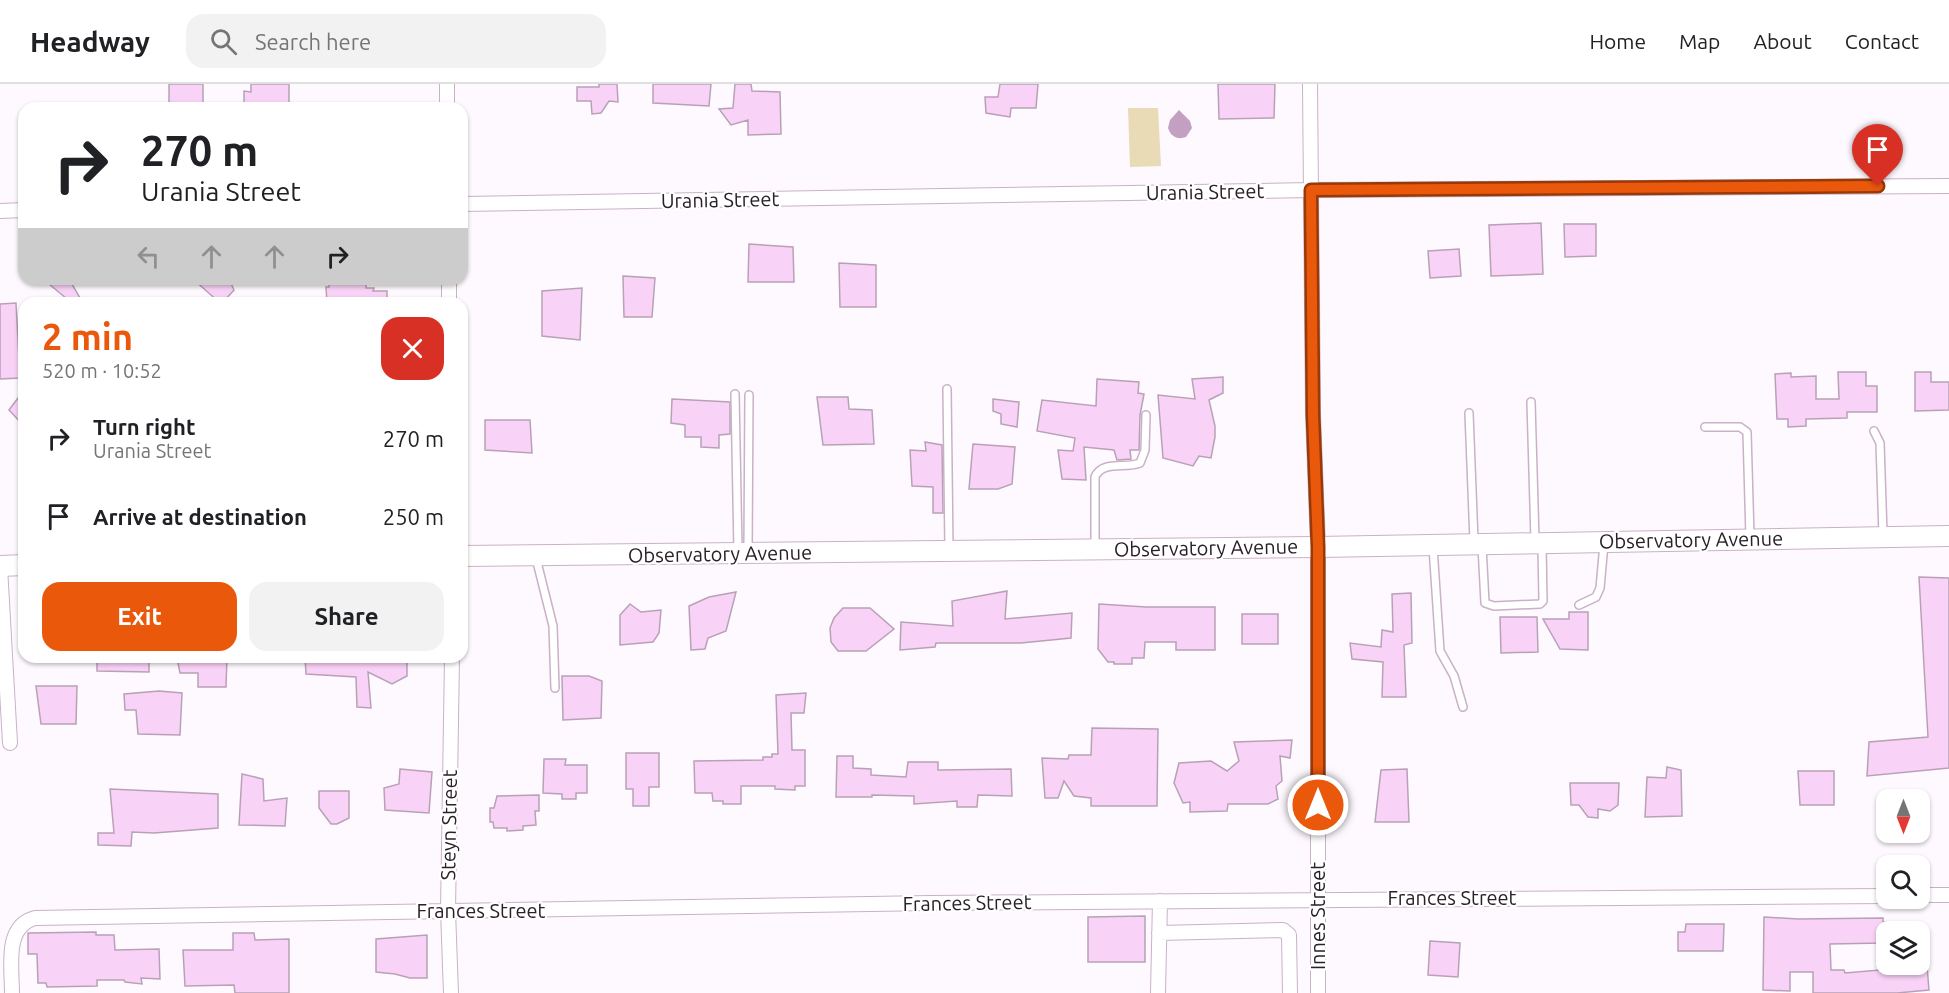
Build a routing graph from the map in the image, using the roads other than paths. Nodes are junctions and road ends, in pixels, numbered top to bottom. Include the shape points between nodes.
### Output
1 (447, 84) edge
2 (1310, 84) edge
3 (447, 102) edge
4 (1949, 186) edge
5 (1311, 190) junction
6 (468, 204) edge
7 (0, 210) edge
8 (18, 210) edge
9 (947, 389) dead end
10 (735, 394) dead end
11 (749, 395) dead end
12 (1531, 402) dead end
13 (1469, 413) dead end
14 (1146, 415) dead end
15 (1706, 427) dead end
16 (1874, 431) dead end
17 (1949, 536) edge
18 (1883, 537) junction
19 (1750, 540) junction
20 (1605, 542) junction
21 (1538, 543) junction
22 (1478, 544) junction
23 (1433, 545) junction
24 (1318, 547) junction
25 (1095, 549) junction
26 (949, 551) junction
27 (743, 554) junction
28 (468, 556) edge
29 (535, 556) junction
30 (0, 566) edge
31 (18, 566) edge
32 (1579, 605) dead end
33 (452, 663) edge
34 (555, 688) dead end
35 (1463, 706) dead end
36 (7, 736) edge
37 (1949, 895) edge
38 (1876, 896) edge
39 (1930, 896) edge
40 (1318, 899) junction
41 (1160, 901) junction
42 (448, 910) junction
43 (1159, 933) junction
44 (12, 993) edge
45 (451, 993) edge
46 (1158, 993) edge
47 (1290, 993) edge
48 (1318, 993) edge

1 - 3 street
2 - 5 street, Innes Street
4 - 5 street, Urania Street
5 - 6 street, Urania Street
5 - 24 street, Innes Street
7 - 8 street
9 - 26 lane
10 - 27 lane
11 - 27 lane
12 - 21 lane
13 - 22 lane
14 - 25 lane via 1145,450 1140,463 1103,468 1095,477
15 - 19 lane via 1740,427 1747,432
16 - 18 lane via 1880,443
17 - 18 main road, Observatory Avenue
18 - 19 main road, Observatory Avenue
19 - 20 main road, Observatory Avenue
20 - 21 main road, Observatory Avenue
20 - 32 lane via 1600,588 1596,597
21 - 22 main road, Observatory Avenue
21 - 22 lane via 1543,601 1494,606 1485,603
22 - 23 main road, Observatory Avenue
23 - 24 main road, Observatory Avenue
23 - 35 lane via 1440,651 1454,676
24 - 25 main road, Observatory Avenue
24 - 40 street, Innes Street
25 - 26 main road, Observatory Avenue
26 - 27 main road, Observatory Avenue
27 - 29 main road, Observatory Avenue
28 - 29 main road, Observatory Avenue
29 - 34 lane via 553,626
30 - 31 main road
30 - 36 street
33 - 42 street, Steyn Street
37 - 39 street
38 - 40 street, Frances Street
40 - 41 street, Frances Street
40 - 48 street, Innes Street
41 - 42 street, Frances Street
41 - 43 street
42 - 44 street, Frances Street via 35,918 24,922 14,935
42 - 45 street, Steyn Street
43 - 46 street
43 - 47 street via 1283,930 1288,935

